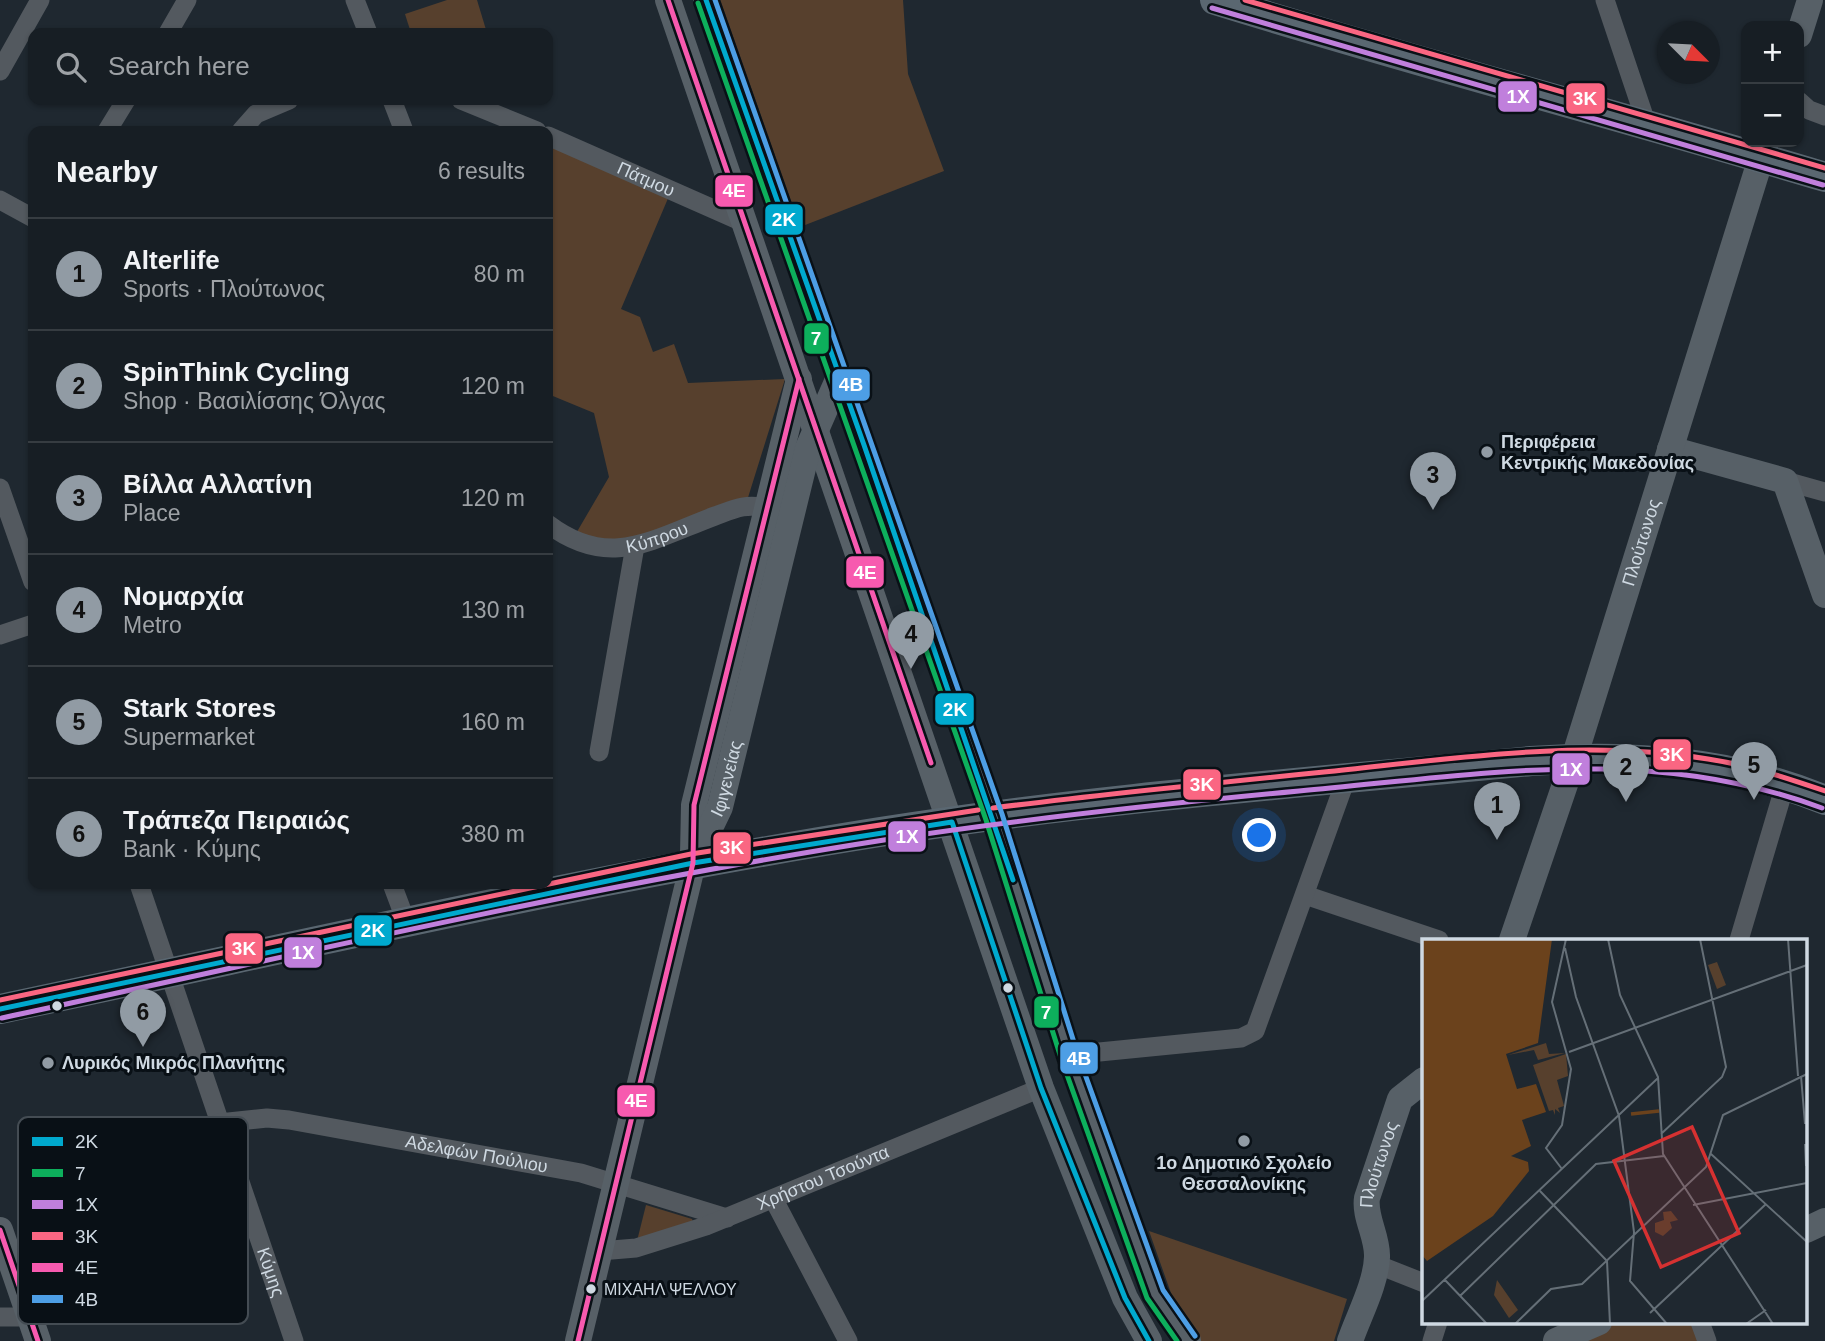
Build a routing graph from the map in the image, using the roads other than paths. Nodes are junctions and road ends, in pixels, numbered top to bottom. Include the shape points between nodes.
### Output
1 (40, 0) edge
2 (187, 0) edge
3 (355, 0) edge
4 (668, 0) edge
5 (706, 0) edge
6 (1215, 0) edge
7 (1605, 0) edge
8 (1810, 0) edge
9 (1803, 21) edge
10 (171, 28) edge
11 (366, 28) edge
12 (0, 71) edge
13 (123, 105) edge
14 (277, 105) edge
15 (394, 105) edge
16 (473, 105) edge
17 (1804, 106) edge
18 (1825, 116) edge
19 (110, 126) edge
20 (245, 126) edge
21 (402, 126) edge
22 (525, 126) edge
23 (1648, 128) junction
24 (553, 138) edge
25 (1763, 150) edge
26 (1825, 177) edge
27 (0, 200) edge
28 (28, 215) edge
29 (745, 223) junction
30 (839, 375) junction
31 (799, 379) junction
32 (816, 429) junction
33 (1670, 449) junction
34 (1785, 481) junction
35 (0, 488) edge
36 (1825, 492) edge
37 (766, 508) junction
38 (553, 528) edge
39 (635, 546) junction
40 (28, 568) edge
41 (1825, 595) edge
42 (28, 626) edge
43 (0, 635) edge
44 (599, 752) dead end
45 (1574, 758) junction
46 (1346, 779) junction
47 (1785, 785) junction
48 (1825, 800) edge
49 (994, 817) junction
50 (952, 822) junction
51 (693, 863) junction
52 (141, 889) edge
53 (394, 889) edge
54 (1305, 895) junction
55 (407, 924) junction
56 (1436, 939) edge
57 (1512, 939) edge
58 (1739, 939) edge
59 (171, 973) junction
60 (0, 1009) edge
61 (1069, 1055) junction
62 (1422, 1082) edge
63 (1041, 1088) junction
64 (217, 1117) edge
65 (248, 1120) edge
66 (616, 1182) junction
67 (774, 1200) junction
68 (248, 1207) edge
69 (727, 1218) junction
70 (1825, 1221) edge
71 (1808, 1229) edge
72 (0, 1230) edge
73 (600, 1251) junction
74 (1376, 1264) junction
75 (18, 1282) edge
76 (1422, 1282) edge
77 (0, 1318) edge
78 (18, 1324) edge
79 (1437, 1324) edge
80 (1594, 1324) edge
81 (1701, 1324) edge
82 (294, 1341) edge
83 (578, 1341) edge
84 (848, 1341) edge
85 (1149, 1341) edge
86 (1188, 1341) edge
87 (1350, 1341) edge
88 (1432, 1341) edge
89 (1556, 1341) edge
90 (1707, 1341) edge

1 - 12 street
2 - 10 street
3 - 11 street
4 - 29 main road
5 - 30 main road
6 - 23 main road
7 - 23 street
8 - 9 main road
13 - 19 street
14 - 20 street via 256,114
15 - 21 street
16 - 22 street
17 - 18 street
23 - 25 main road
24 - 29 street, Πάτμου
25 - 26 main road
25 - 33 main road, Πλούτωνος
27 - 28 street
29 - 31 main road
30 - 32 main road, Ιφιγενείας
30 - 49 main road
31 - 32 main road
31 - 37 main road, Ιφιγενείας
32 - 50 main road
32 - 51 main road, Ιφιγενείας via 792,505 720,807
33 - 34 main road
33 - 45 main road, Πλούτωνος
34 - 36 street
34 - 41 main road
35 - 40 street
37 - 39 street, Κύπρου via 746,504
37 - 51 main road, Ιφιγενείας via 694,805
38 - 39 street, Κύπρου via 571,542 605,550
39 - 44 street
42 - 43 street
45 - 46 main road
45 - 47 main road via 1666,760
45 - 57 main road, Πλούτωνος
46 - 49 main road
46 - 54 street
47 - 48 main road
47 - 58 street
49 - 50 main road
49 - 61 main road
50 - 51 main road
50 - 63 main road
51 - 55 main road
51 - 66 main road
52 - 59 street, Κύμης
53 - 55 street
54 - 56 street
54 - 61 street via 1259,1024 1249,1035
55 - 59 main road
59 - 60 main road
59 - 64 street, Κύμης
61 - 86 main road via 1155,1294
62 - 74 main road, Πλούτωνος via 1400,1099 1367,1198 1377,1245
63 - 67 street, Χρήστου Τσούντα
63 - 85 main road via 1125,1298
65 - 66 street, Αδελφών Πούλιου via 289,1120
66 - 69 street, Αδελφών Πούλιου
66 - 73 main road
67 - 69 street, Χρήστου Τσούντα
67 - 84 street
68 - 82 street, Κύμης
69 - 73 street, Χρήστου Τσούντα via 636,1248
70 - 71 main road
72 - 75 main road
73 - 83 main road
74 - 76 street
74 - 87 main road, Πλούτωνος
77 - 78 street
79 - 88 street
80 - 89 main road
81 - 90 street

